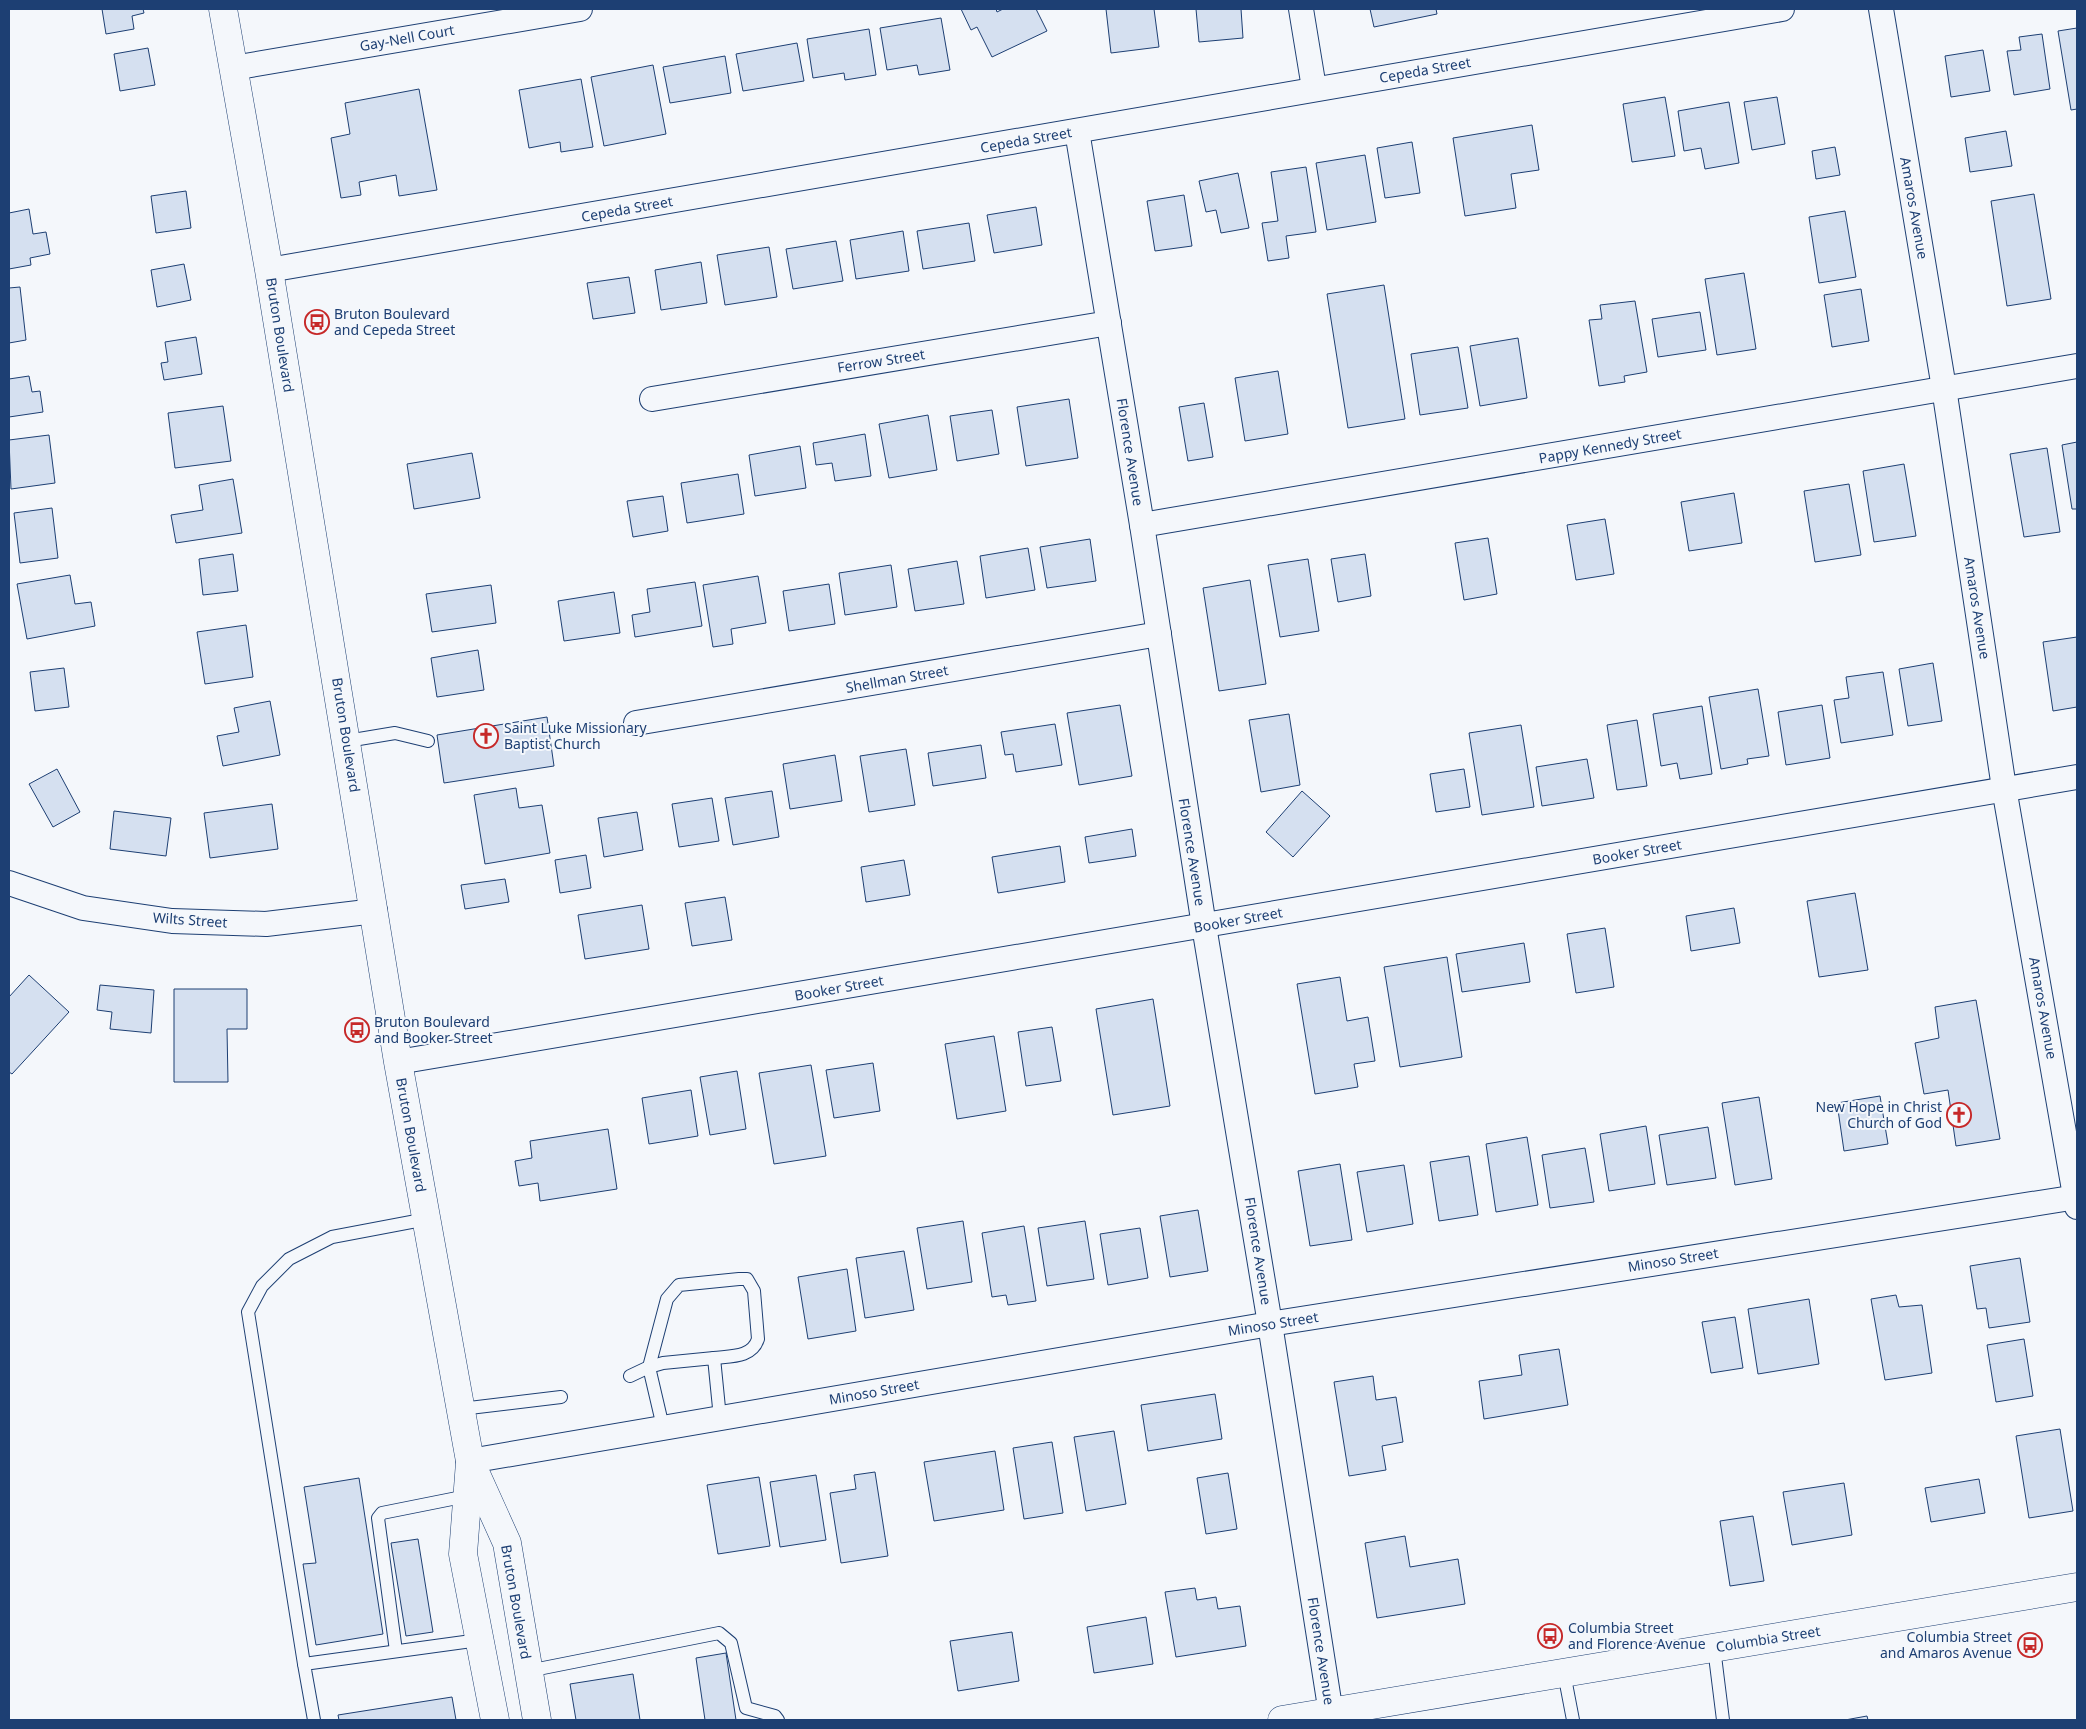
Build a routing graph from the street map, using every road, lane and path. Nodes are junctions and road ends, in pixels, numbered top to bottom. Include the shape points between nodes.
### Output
1 (223, 9) edge
2 (580, 9) edge
3 (1301, 9) edge
4 (1782, 9) edge
5 (1880, 9) edge
6 (233, 68) junction
7 (1314, 88) junction
8 (1077, 131) junction
9 (269, 270) junction
10 (1109, 323) junction
11 (2077, 366) edge
12 (1944, 388) junction
13 (652, 399) dead end
14 (1142, 525) junction
15 (1159, 634) junction
16 (636, 723) dead end
17 (346, 741) junction
18 (428, 741) dead end
19 (2077, 777) edge
20 (2004, 788) junction
21 (9, 883) edge
22 (375, 911) junction
23 (1204, 926) junction
24 (398, 1062) junction
25 (2077, 1200) edge
26 (426, 1219) junction
27 (1270, 1324) junction
28 (714, 1358) junction
29 (649, 1367) junction
30 (630, 1376) dead end
31 (561, 1397) dead end
32 (461, 1409) junction
33 (720, 1418) junction
34 (664, 1428) junction
35 (470, 1461) junction
36 (467, 1496) junction
37 (2077, 1587) edge
38 (479, 1640) junction
39 (1714, 1648) junction
40 (396, 1651) junction
41 (304, 1664) junction
42 (528, 1671) junction
43 (1564, 1673) junction
44 (1331, 1716) edge
45 (314, 1720) edge
46 (495, 1720) edge
47 (537, 1720) edge
48 (778, 1720) edge
49 (1282, 1720) edge
50 (1573, 1720) edge
51 (1723, 1720) edge

1 - 6 street, Bruton Boulevard
2 - 6 street, Gay-Nell Court
3 - 7 street
4 - 7 street, Cepeda Street
5 - 12 street, Amaros Avenue
6 - 9 street, Bruton Boulevard
7 - 8 street, Cepeda Street
8 - 9 street, Cepeda Street
8 - 10 street, Florence Avenue
9 - 17 street, Bruton Boulevard
10 - 13 street, Ferrow Street
10 - 14 street, Florence Avenue
11 - 12 street, Pappy Kennedy Street
12 - 14 street, Pappy Kennedy Street
12 - 20 street, Amaros Avenue
14 - 15 street, Florence Avenue
15 - 16 street, Shellman Street
15 - 23 street, Florence Avenue
17 - 18 lane via 395,733
17 - 22 street, Bruton Boulevard
19 - 20 street, Booker Street
20 - 23 street, Booker Street
20 - 25 street, Amaros Avenue
21 - 22 street, Wilts Street via 83,908 172,921 266,924
22 - 24 street, Bruton Boulevard
23 - 24 street, Booker Street
23 - 27 street, Florence Avenue
24 - 26 street, Bruton Boulevard
25 - 27 street, Minoso Street
26 - 32 street, Bruton Boulevard
26 - 41 lane via 332,1238 288,1259 262,1286 248,1312
27 - 33 street, Minoso Street
27 - 44 street, Florence Avenue
28 - 29 lane
28 - 29 lane via 742,1354 756,1346 754,1291 747,1280 739,1278 679,1285 667,1299
28 - 33 lane
29 - 30 lane
29 - 34 lane
31 - 32 lane
32 - 35 street, Bruton Boulevard
33 - 34 street, Minoso Street
34 - 35 street, Minoso Street
35 - 36 street, Bruton Boulevard
35 - 42 street, Bruton Boulevard via 507,1543
36 - 38 street, Bruton Boulevard via 462,1554
36 - 40 lane via 382,1513 378,1518
37 - 39 street, Columbia Street
38 - 40 lane
38 - 46 street, Bruton Boulevard
39 - 43 street, Columbia Street
39 - 51 lane
40 - 41 lane
41 - 45 lane
42 - 47 street, Bruton Boulevard
42 - 48 lane via 719,1633 731,1643 746,1708 775,1716
43 - 44 street, Columbia Street
43 - 50 lane
44 - 49 street, Columbia Street

